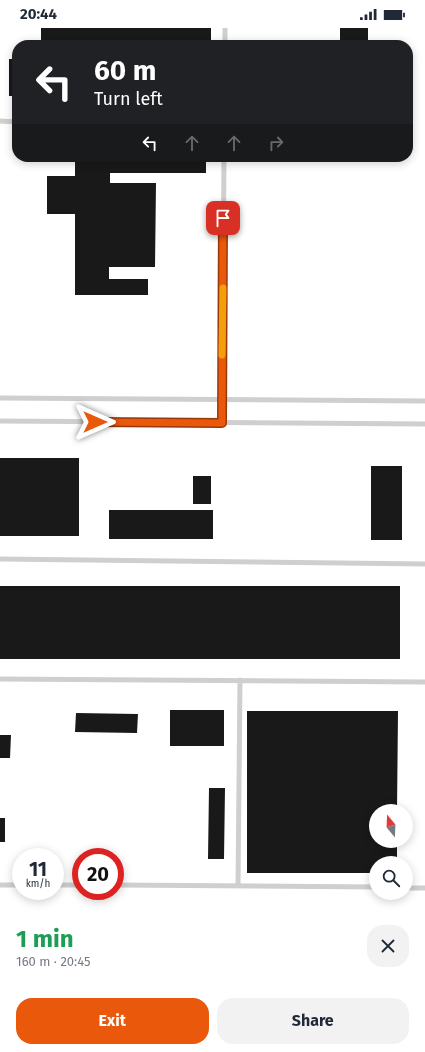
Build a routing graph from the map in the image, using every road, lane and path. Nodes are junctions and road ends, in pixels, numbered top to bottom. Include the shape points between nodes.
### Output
1 (225, 28) edge
2 (225, 40) edge
3 (0, 122) edge
4 (12, 122) edge
5 (224, 162) edge
6 (0, 398) edge
7 (222, 400) junction
8 (425, 401) edge
9 (0, 421) edge
10 (222, 423) junction
11 (425, 424) edge
12 (0, 559) edge
13 (425, 564) edge
14 (0, 679) edge
15 (240, 680) junction
16 (425, 682) edge
17 (0, 885) edge
18 (12, 885) edge
19 (124, 886) edge
20 (238, 886) junction
21 (369, 887) edge
22 (413, 888) edge
23 (425, 888) edge

1 - 2 lane
3 - 4 lane
5 - 7 lane
6 - 7 lane
7 - 8 lane
7 - 10 lane
9 - 10 lane
10 - 11 lane
12 - 13 lane
14 - 15 lane
15 - 16 lane
15 - 20 lane
17 - 18 lane
19 - 20 lane
20 - 21 lane
22 - 23 lane

